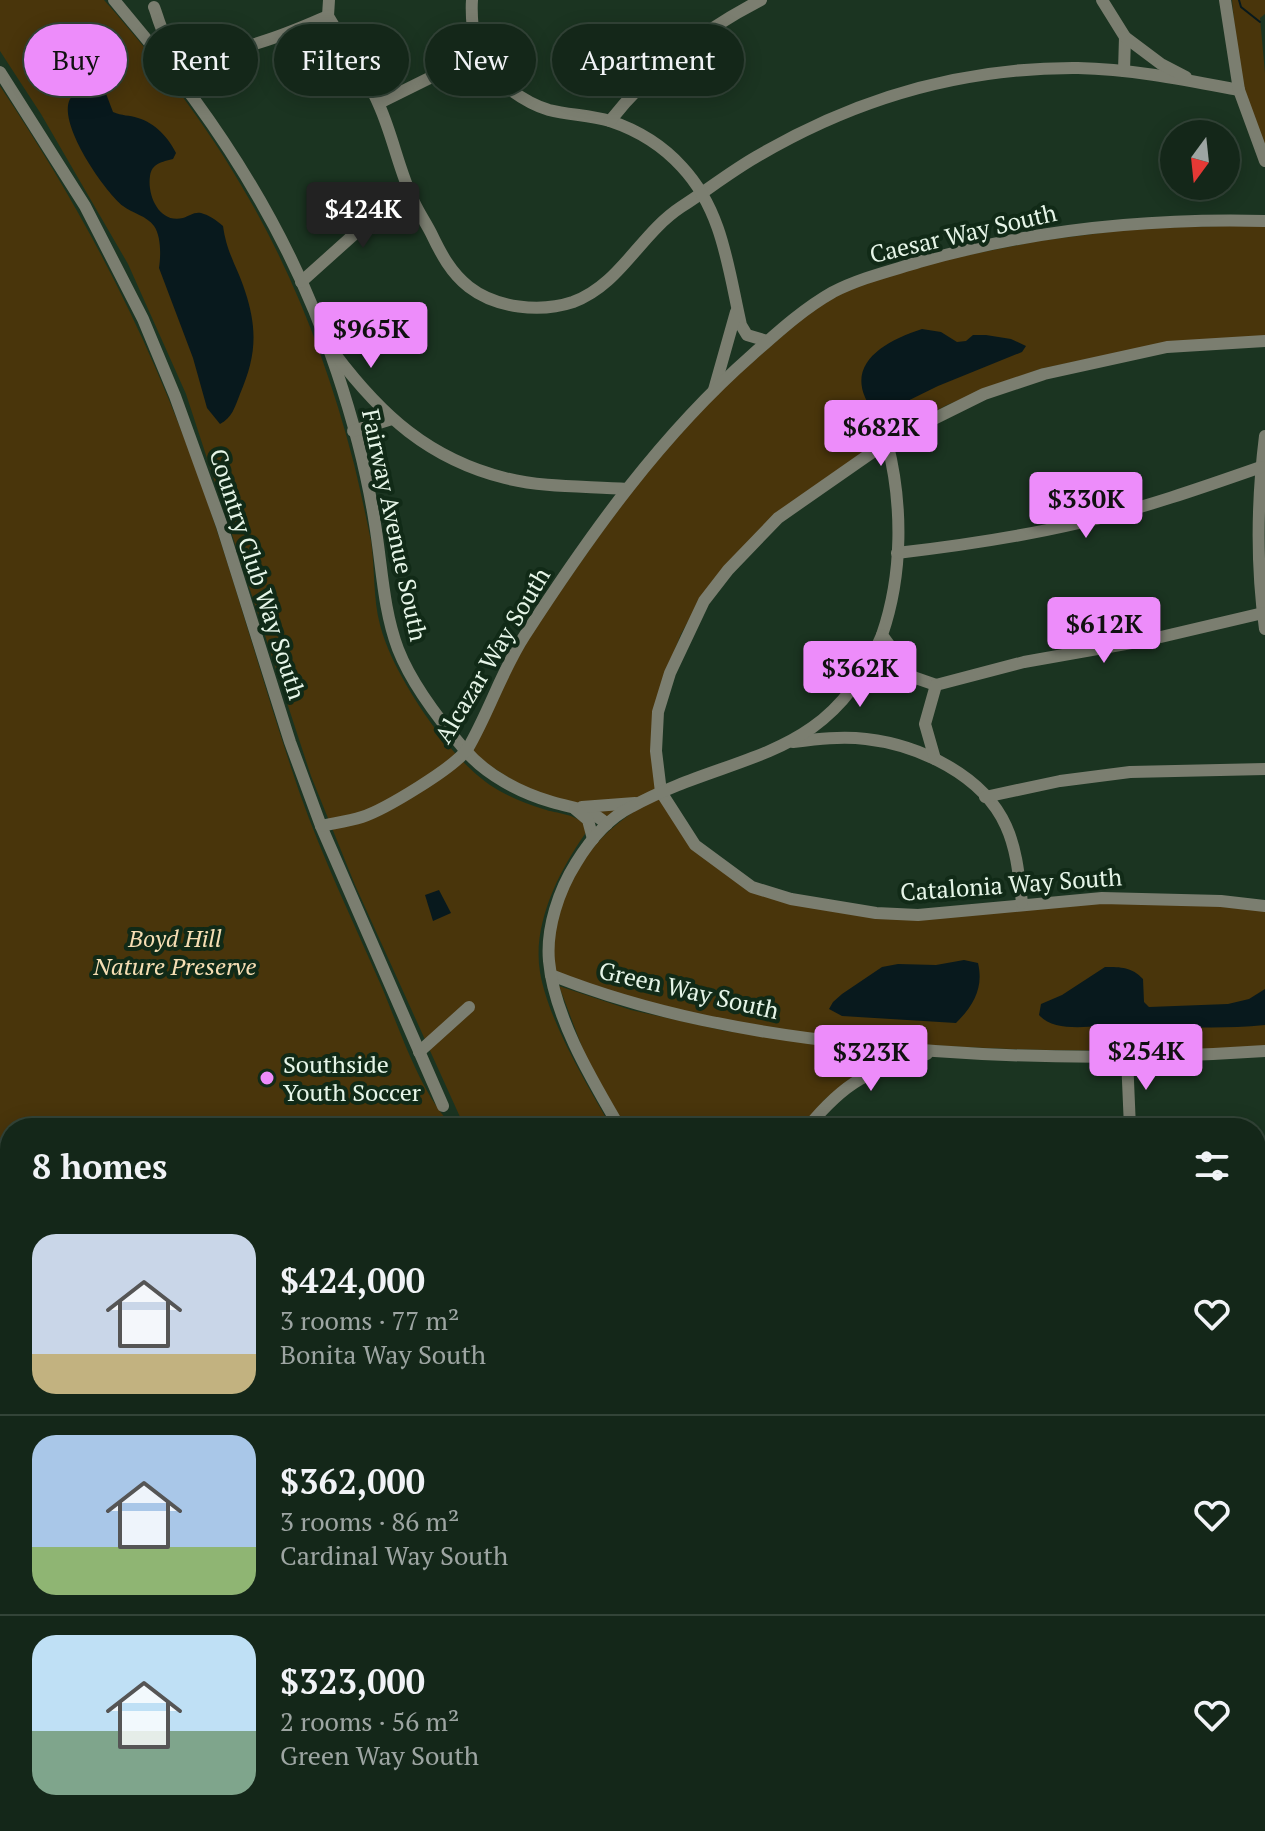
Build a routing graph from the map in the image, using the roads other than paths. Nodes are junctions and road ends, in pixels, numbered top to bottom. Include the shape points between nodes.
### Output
1 (114, 0) edge
2 (329, 0) edge
3 (472, 0) edge
4 (761, 0) edge
5 (1102, 0) edge
6 (1225, 0) edge
7 (154, 4) edge
8 (328, 16) junction
9 (134, 23) junction
10 (160, 24) edge
11 (475, 24) edge
12 (143, 34) edge
13 (1125, 37) junction
14 (258, 43) edge
15 (1124, 71) junction
16 (0, 72) edge
17 (425, 80) edge
18 (1192, 81) junction
19 (1239, 90) junction
20 (192, 96) edge
21 (519, 96) edge
22 (379, 103) junction
23 (610, 121) junction
24 (1265, 161) edge
25 (703, 193) junction
26 (413, 200) junction
27 (1265, 221) edge
28 (301, 282) junction
29 (737, 308) junction
30 (767, 341) junction
31 (1265, 341) edge
32 (326, 342) junction
33 (713, 391) junction
34 (392, 419) junction
35 (353, 431) junction
36 (1265, 436) edge
37 (887, 442) junction
38 (1261, 467) junction
39 (627, 489) junction
40 (897, 553) junction
41 (1263, 613) junction
42 (1265, 629) edge
43 (882, 635) junction
44 (936, 685) junction
45 (789, 742) junction
46 (466, 751) junction
47 (935, 759) junction
48 (1265, 769) edge
49 (661, 792) junction
50 (985, 797) junction
51 (638, 803) junction
52 (576, 807) junction
53 (607, 824) junction
54 (321, 826) junction
55 (593, 839) junction
56 (1022, 903) junction
57 (1265, 906) edge
58 (551, 975) junction
59 (469, 1007) dead end
60 (866, 1045) junction
61 (1265, 1051) edge
62 (419, 1052) junction
63 (931, 1052) junction
64 (1127, 1057) junction
65 (864, 1077) junction
66 (443, 1106) dead end
67 (614, 1118) edge
68 (815, 1118) edge
69 (1130, 1118) edge

1 - 9 street, Fairway Avenue South
2 - 8 street
3 - 11 street
4 - 23 street via 679,51
5 - 13 street
6 - 19 street
7 - 9 street
7 - 10 street
8 - 14 street
8 - 22 street
9 - 12 street, Fairway Avenue South
13 - 15 street
13 - 18 street
15 - 18 street
15 - 25 street via 989,73 892,94 756,157
16 - 54 street, Country Club Way South via 85,206 143,319 222,526
17 - 22 street
18 - 19 street
19 - 24 street
20 - 28 street, Fairway Avenue South via 252,186
21 - 23 street via 549,110
22 - 26 street
23 - 25 street via 665,151
25 - 26 street via 659,224 601,286 573,302 546,307 505,305 467,285 447,264
25 - 29 street via 720,232
26 - 28 street via 369,221
27 - 30 street, Caesar Way South via 1085,229 942,256 835,291
28 - 32 street, Fairway Avenue South
29 - 30 street via 747,335
29 - 33 street
30 - 33 street, Caesar Way South
31 - 37 street via 1167,347 1044,374 984,394
32 - 34 street
32 - 35 street, Fairway Avenue South
33 - 39 street, Caesar Way South
34 - 35 street
34 - 39 street via 441,454 507,479
35 - 46 street, Fairway Avenue South via 399,651 415,683
36 - 38 street
37 - 40 street via 895,474
37 - 49 street via 778,518 704,601 658,712
38 - 40 street via 1082,523
38 - 41 street
39 - 46 street, Alcazar Way South via 522,639
40 - 43 street
41 - 42 street
41 - 44 street
43 - 44 street via 913,677
43 - 45 street via 838,707
44 - 47 street via 925,724
45 - 47 street via 866,739
45 - 49 street
46 - 52 street, Fairway Avenue South via 512,786
46 - 54 street, Alcazar Way South via 447,768 364,816
47 - 50 street
48 - 50 street via 1130,772
49 - 51 street
49 - 56 street, Catalonia Way South via 695,845 752,887 791,899 876,913 942,913
50 - 56 street via 1012,842
51 - 52 street
51 - 53 street
52 - 53 street, Fairway Avenue South
52 - 55 street via 588,820
53 - 55 street
54 - 62 street, Country Club Way South
55 - 58 street via 555,908 548,957
56 - 57 street, Catalonia Way South via 1141,898
58 - 60 street, Green Way South via 634,1005 727,1026
58 - 67 street via 585,1065
59 - 62 street
60 - 63 street, Green Way South
60 - 65 street
61 - 64 street, Green Way South
62 - 66 street, Country Club Way South
63 - 64 street, Green Way South
63 - 65 street, Green Way South
64 - 69 street
65 - 68 street, Green Way South

